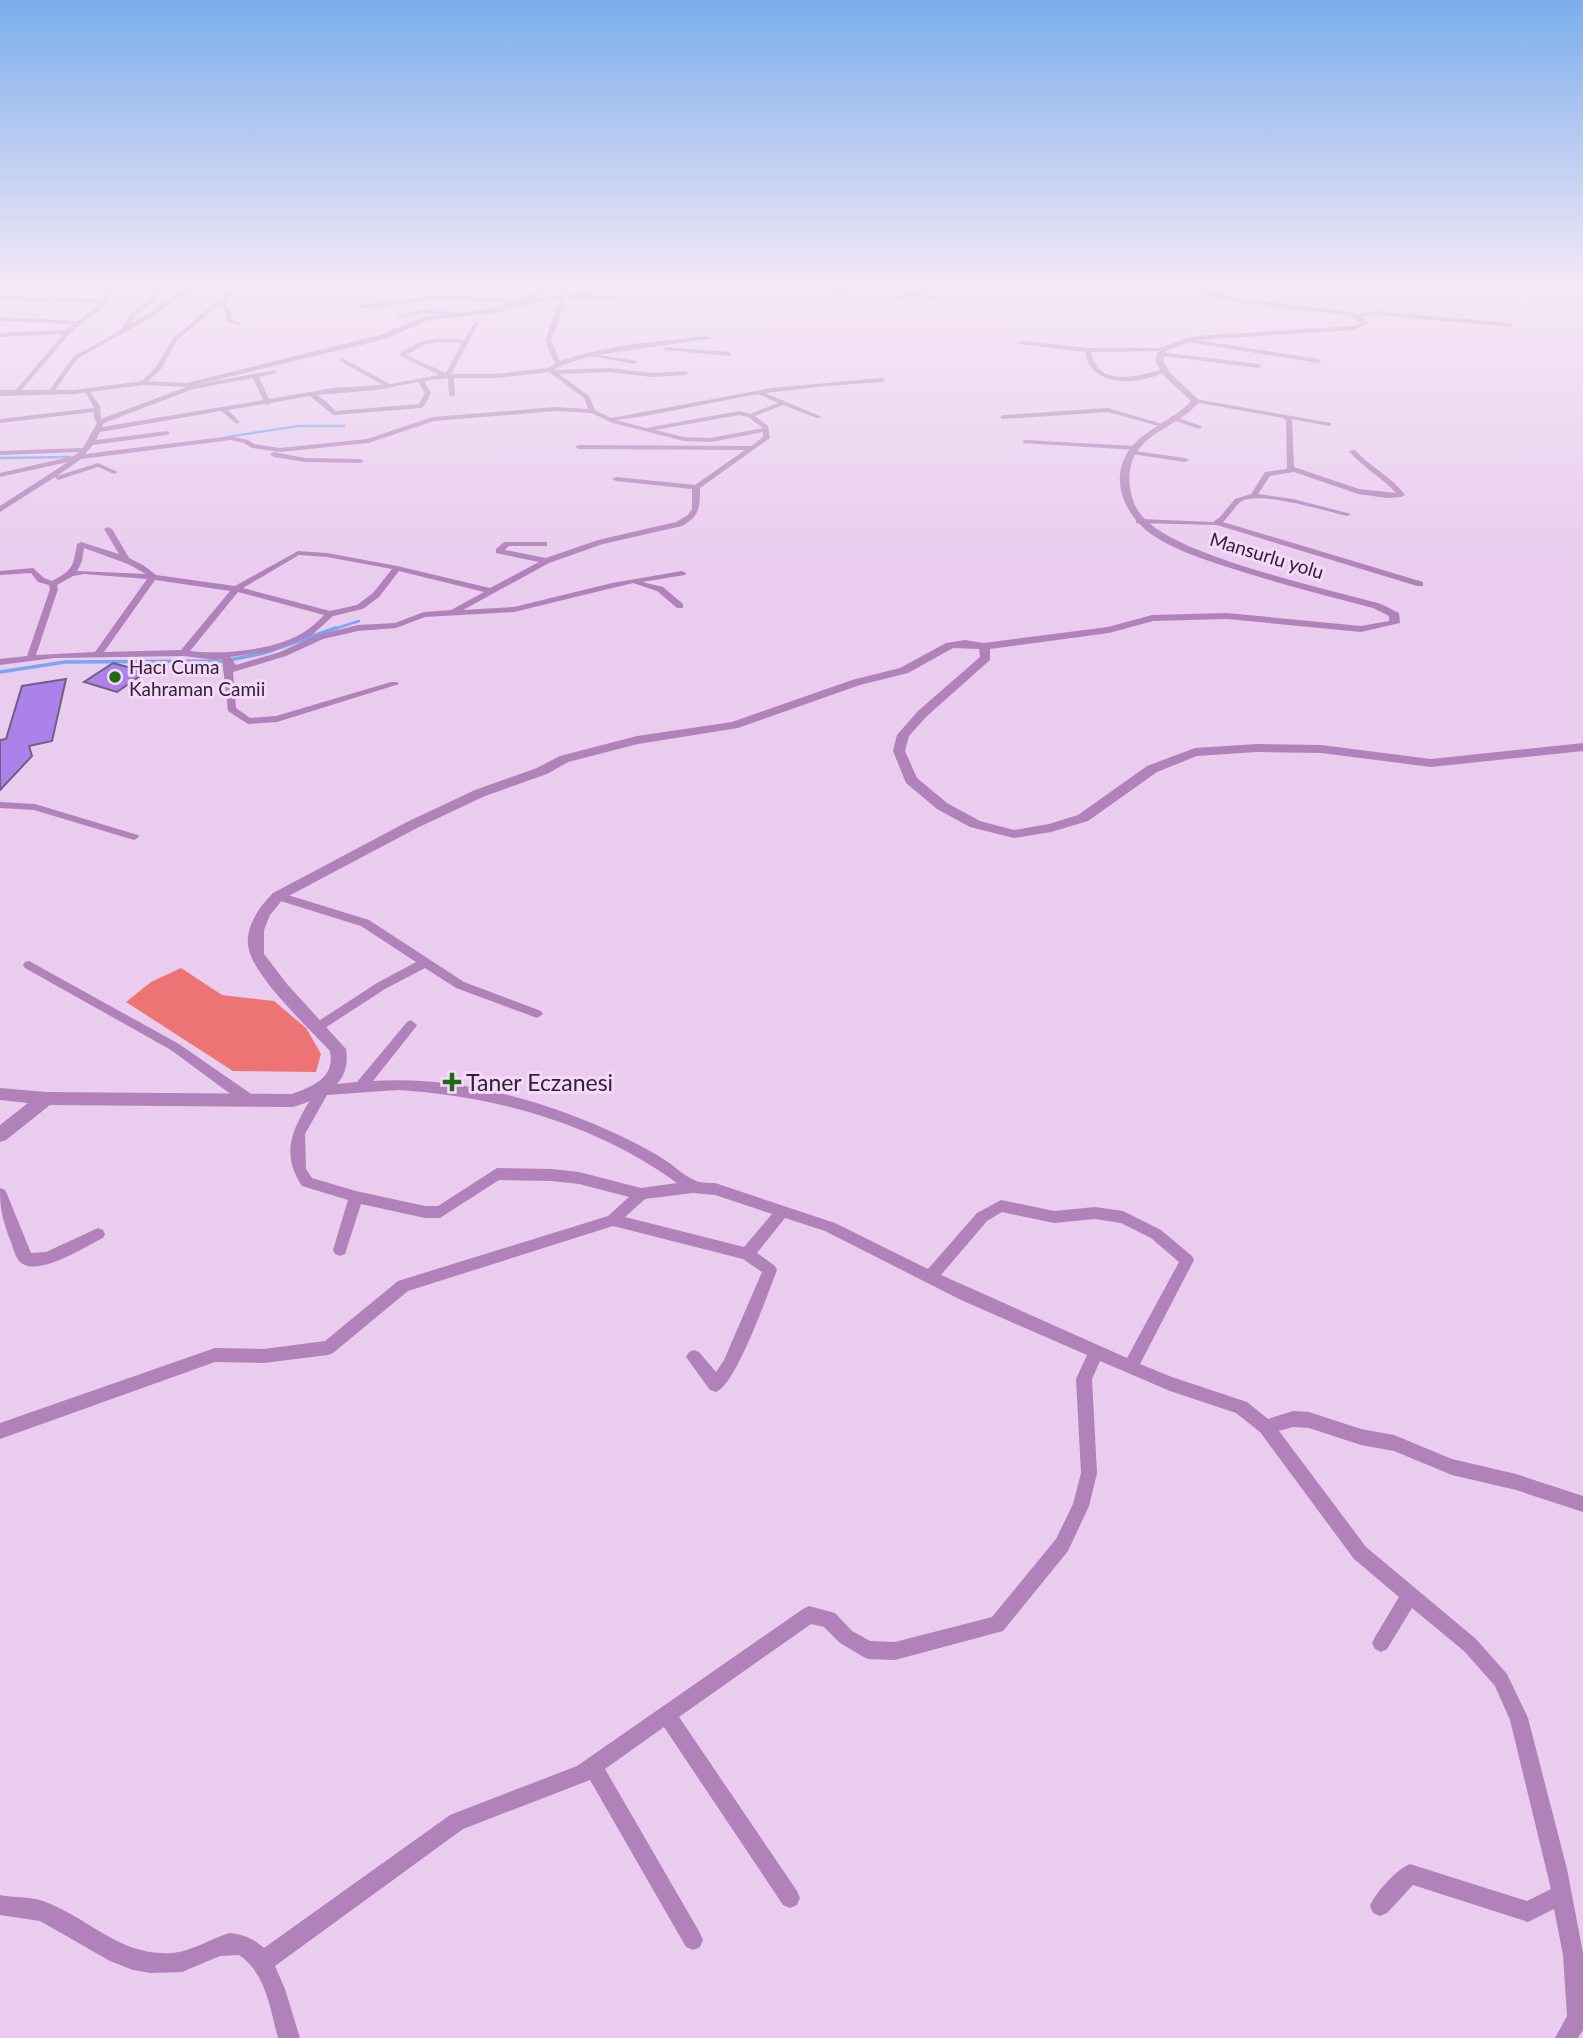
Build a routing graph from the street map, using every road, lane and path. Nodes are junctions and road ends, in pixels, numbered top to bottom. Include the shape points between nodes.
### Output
1 (29, 378) edge
2 (60, 378) edge
3 (148, 378) edge
4 (220, 378) edge
5 (241, 378) edge
6 (256, 378) edge
7 (375, 378) edge
8 (434, 378) edge
9 (449, 378) edge
10 (562, 378) edge
11 (1121, 378) edge
12 (1146, 378) edge
13 (1174, 378) edge
14 (420, 380) junction
15 (881, 380) dead end
16 (143, 383) junction
17 (189, 386) junction
18 (391, 387) junction
19 (778, 390) junction
20 (18, 391) junction
21 (52, 391) junction
22 (88, 391) junction
23 (0, 393) edge
24 (757, 393) junction
25 (312, 394) junction
26 (452, 396) dead end
27 (804, 397) dead end
28 (710, 401) junction
29 (1196, 401) junction
30 (783, 402) junction
31 (268, 403) junction
32 (97, 410) junction
33 (224, 410) junction
34 (592, 411) junction
35 (736, 413) junction
36 (750, 416) junction
37 (819, 416) dead end
38 (1284, 416) junction
39 (1003, 417) dead end
40 (607, 418) junction
41 (1172, 418) junction
42 (0, 421) edge
43 (237, 422) dead end
44 (1329, 424) dead end
45 (1162, 425) junction
46 (99, 426) junction
47 (1199, 427) dead end
48 (644, 430) junction
49 (765, 430) junction
50 (167, 433) dead end
51 (1025, 442) dead end
52 (578, 447) dead end
53 (753, 448) junction
54 (84, 450) junction
55 (280, 450) junction
56 (1135, 450) junction
57 (1353, 451) dead end
58 (0, 453) edge
59 (1185, 460) dead end
60 (360, 461) dead end
61 (1295, 470) junction
62 (114, 472) dead end
63 (0, 475) edge
64 (616, 479) dead end
65 (44, 482) junction
66 (696, 487) junction
67 (1253, 496) junction
68 (0, 510) edge
69 (1347, 514) dead end
70 (1139, 521) junction
71 (1218, 523) junction
72 (108, 529) dead end
73 (544, 544) dead end
74 (127, 561) junction
75 (546, 561) junction
76 (397, 568) junction
77 (0, 573) edge
78 (682, 573) dead end
79 (71, 574) junction
80 (153, 577) junction
81 (630, 582) junction
82 (53, 584) junction
83 (1420, 584) dead end
84 (236, 589) junction
85 (490, 591) junction
86 (680, 606) dead end
87 (453, 612) junction
88 (330, 614) junction
89 (984, 646) junction
90 (184, 653) junction
91 (97, 655) junction
92 (30, 657) junction
93 (226, 658) junction
94 (0, 662) edge
95 (394, 684) dead end
96 (1583, 747) edge
97 (0, 805) edge
98 (134, 837) dead end
99 (278, 896) junction
100 (426, 962) junction
101 (29, 965) dead end
102 (537, 1014) dead end
103 (411, 1025) dead end
104 (318, 1027) junction
105 (360, 1088) junction
106 (323, 1090) junction
107 (0, 1094) edge
108 (46, 1098) junction
109 (249, 1100) junction
110 (0, 1135) edge
111 (693, 1187) junction
112 (0, 1194) edge
113 (641, 1194) junction
114 (356, 1197) junction
115 (783, 1211) junction
116 (613, 1220) junction
117 (97, 1234) dead end
118 (340, 1250) dead end
119 (747, 1254) junction
120 (930, 1278) junction
121 (1096, 1351) junction
122 (694, 1357) dead end
123 (1131, 1366) junction
124 (1266, 1427) junction
125 (0, 1431) edge
126 (1583, 1504) edge
127 (1410, 1595) junction
128 (1381, 1643) dead end
129 (667, 1715) junction
130 (593, 1767) junction
131 (1561, 1894) junction
132 (790, 1898) dead end
133 (0, 1905) edge
134 (1380, 1906) dead end
135 (694, 1940) dead end
136 (264, 1961) junction
137 (289, 2038) edge
138 (1566, 2038) edge

1 - 20 street
2 - 21 street
3 - 16 street
4 - 17 street
5 - 17 street
6 - 31 street
7 - 18 street
8 - 14 street
9 - 26 street
10 - 34 street via 587,397
11 - 12 street
13 - 29 street
14 - 18 street
14 - 25 street via 428,393 421,406 333,413
15 - 19 street
16 - 17 street
16 - 22 street
17 - 46 street
18 - 25 street
19 - 24 street
19 - 27 street
20 - 21 street
20 - 23 street
21 - 22 street
22 - 32 street
24 - 28 street
24 - 30 street
25 - 31 street
28 - 35 street
28 - 40 street
29 - 38 street
29 - 41 street
30 - 36 street
30 - 37 street
31 - 33 street
32 - 42 street
32 - 46 street
33 - 43 street
33 - 46 street
34 - 40 street
34 - 55 street via 542,410 433,419 368,440
35 - 36 street
35 - 48 street
36 - 49 street
38 - 44 street
38 - 61 street via 1289,420 1290,468
39 - 45 street via 1101,409
40 - 48 street
41 - 45 street
41 - 47 street
45 - 56 street
46 - 54 street
48 - 49 street via 695,440
49 - 53 street via 767,438
50 - 54 street
51 - 56 street
52 - 53 street
53 - 66 street
54 - 55 street via 230,438
54 - 58 street
54 - 63 street
54 - 65 street
55 - 60 street via 273,454
56 - 59 street
56 - 70 street via 1125,469 1128,502
57 - 61 street via 1401,495 1335,486
61 - 67 street via 1268,474
62 - 65 street via 99,465
64 - 66 street
65 - 68 street
66 - 75 street via 697,508 691,519
67 - 69 street
67 - 71 street via 1238,501
70 - 71 street
70 - 89 street, Mansurlu yolu via 1215,560 1377,606 1395,615 1394,624 1361,629 1227,615 1163,618 1109,630
71 - 83 street
72 - 74 street
73 - 75 street via 508,544 499,551
74 - 79 street via 81,544
74 - 80 street
75 - 85 street
76 - 84 street via 303,552
76 - 85 street
76 - 88 street via 369,601
77 - 82 street via 33,570 41,580
78 - 81 street
79 - 80 street
79 - 82 street
80 - 84 street
80 - 91 street
81 - 86 street via 660,589
81 - 87 street via 507,612
82 - 92 street
84 - 88 street
84 - 90 street
85 - 87 street
87 - 93 street via 320,637 234,669
88 - 93 street via 309,632 278,646
89 - 96 street via 986,658 922,714 903,735 899,751 911,780 942,806 975,824 1014,834 1083,818 1152,769 1195,752 1321,749 1431,762
89 - 99 street via 950,645 904,671 856,682 734,725 637,740 564,759 435,814
90 - 91 street
90 - 93 street
91 - 92 street
92 - 94 street
93 - 95 street via 231,709 248,720 277,719
97 - 98 street via 36,807
99 - 100 street via 365,923
99 - 104 street via 257,926 256,952
100 - 102 street via 460,985
100 - 104 street
101 - 109 street via 175,1047
103 - 105 street
104 - 106 street via 338,1049 341,1061
105 - 106 street
105 - 111 street via 397,1085 506,1100 598,1132 646,1155
106 - 109 street via 293,1101
106 - 114 street via 298,1134 299,1170 307,1182
107 - 108 street
108 - 109 street
108 - 110 street
111 - 113 street
111 - 115 street via 715,1189
112 - 117 street via 28,1260 48,1258
113 - 114 street via 566,1177 497,1174 440,1212
113 - 116 street
114 - 118 street
115 - 119 street
115 - 120 street via 830,1227
116 - 119 street
116 - 125 street via 403,1286 328,1348 264,1356 215,1355
119 - 122 street via 770,1270 730,1365 716,1385
120 - 121 street
120 - 123 street via 982,1217 1001,1206 1054,1217 1111,1214 1135,1223 1187,1260
121 - 123 street
121 - 129 street via 1084,1379 1089,1473 1081,1506 1062,1545 997,1625 895,1651 868,1650 846,1637 829,1619 809,1615
123 - 124 street via 1241,1407
124 - 126 street via 1293,1419 1309,1420
124 - 127 street via 1360,1553
127 - 128 street
127 - 131 street via 1470,1645 1501,1680 1519,1718
129 - 130 street
129 - 132 street
130 - 135 street
130 - 136 street via 457,1822
131 - 134 street via 1528,1912 1410,1874
131 - 138 street via 1573,1955 1578,2018
133 - 136 street via 39,1910 133,1960 175,1963 234,1942
136 - 137 street

